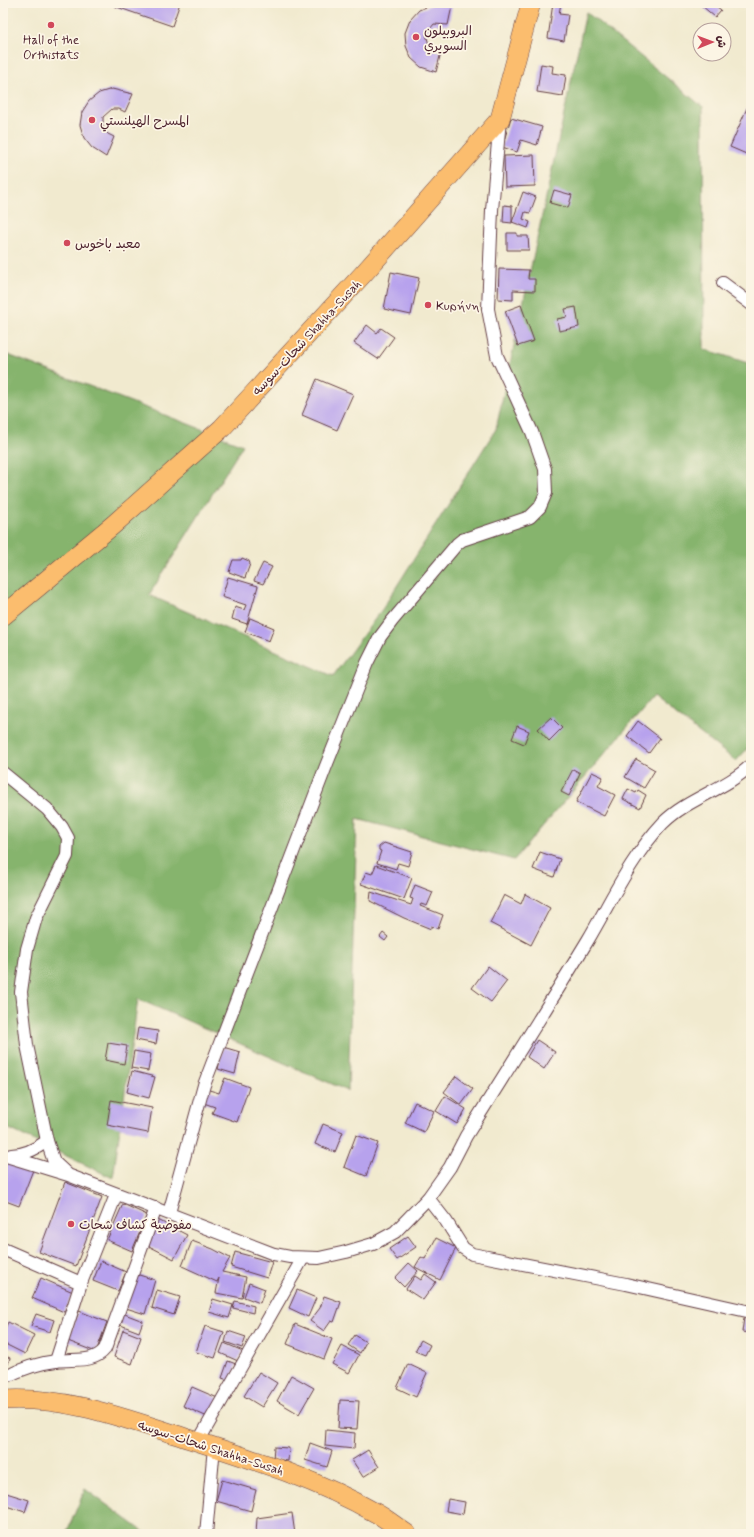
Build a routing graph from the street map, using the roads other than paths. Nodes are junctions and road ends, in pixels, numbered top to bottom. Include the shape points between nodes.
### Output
1 (531, 3) edge
2 (500, 119) junction
3 (723, 283) dead end
4 (751, 304) edge
5 (3, 616) edge
6 (751, 765) edge
7 (3, 773) edge
8 (47, 1140) junction
9 (3, 1155) edge
10 (68, 1175) junction
11 (116, 1194) junction
12 (428, 1198) junction
13 (156, 1208) junction
14 (168, 1212) junction
15 (3, 1249) edge
16 (303, 1258) junction
17 (81, 1283) junction
18 (751, 1312) edge
19 (56, 1361) junction
20 (3, 1378) edge
21 (3, 1400) edge
22 (206, 1444) junction
23 (206, 1534) edge
24 (407, 1534) edge

1 - 2 main road, شحات-سوسه Shahha-Susah
2 - 5 main road, شحات-سوسه Shahha-Susah via 222,428 113,525
2 - 14 street via 492,210 488,309 497,356 532,432 545,469 546,493 540,507 530,517 462,540 457,544 380,637 326,766 204,1085
3 - 4 street
6 - 12 street via 722,786 678,810 645,843 450,1167
7 - 8 street via 47,809 68,838 67,856 36,918 27,949 21,992 29,1051
8 - 9 street via 35,1150 20,1155
8 - 10 street via 54,1162
9 - 10 street
10 - 11 street
11 - 13 street
11 - 17 street
12 - 16 street via 395,1232 373,1244 319,1258
12 - 18 street via 463,1248 472,1254
13 - 14 street
13 - 19 street via 105,1349 99,1356 87,1359
14 - 16 street via 258,1249 282,1256
15 - 17 street
16 - 22 street
17 - 19 street
19 - 20 street via 14,1372
21 - 22 main road, شحات-سوسه Shahha-Susah via 34,1399 85,1406
22 - 23 street
22 - 24 main road, شحات-سوسه Shahha-Susah via 306,1479 376,1512

